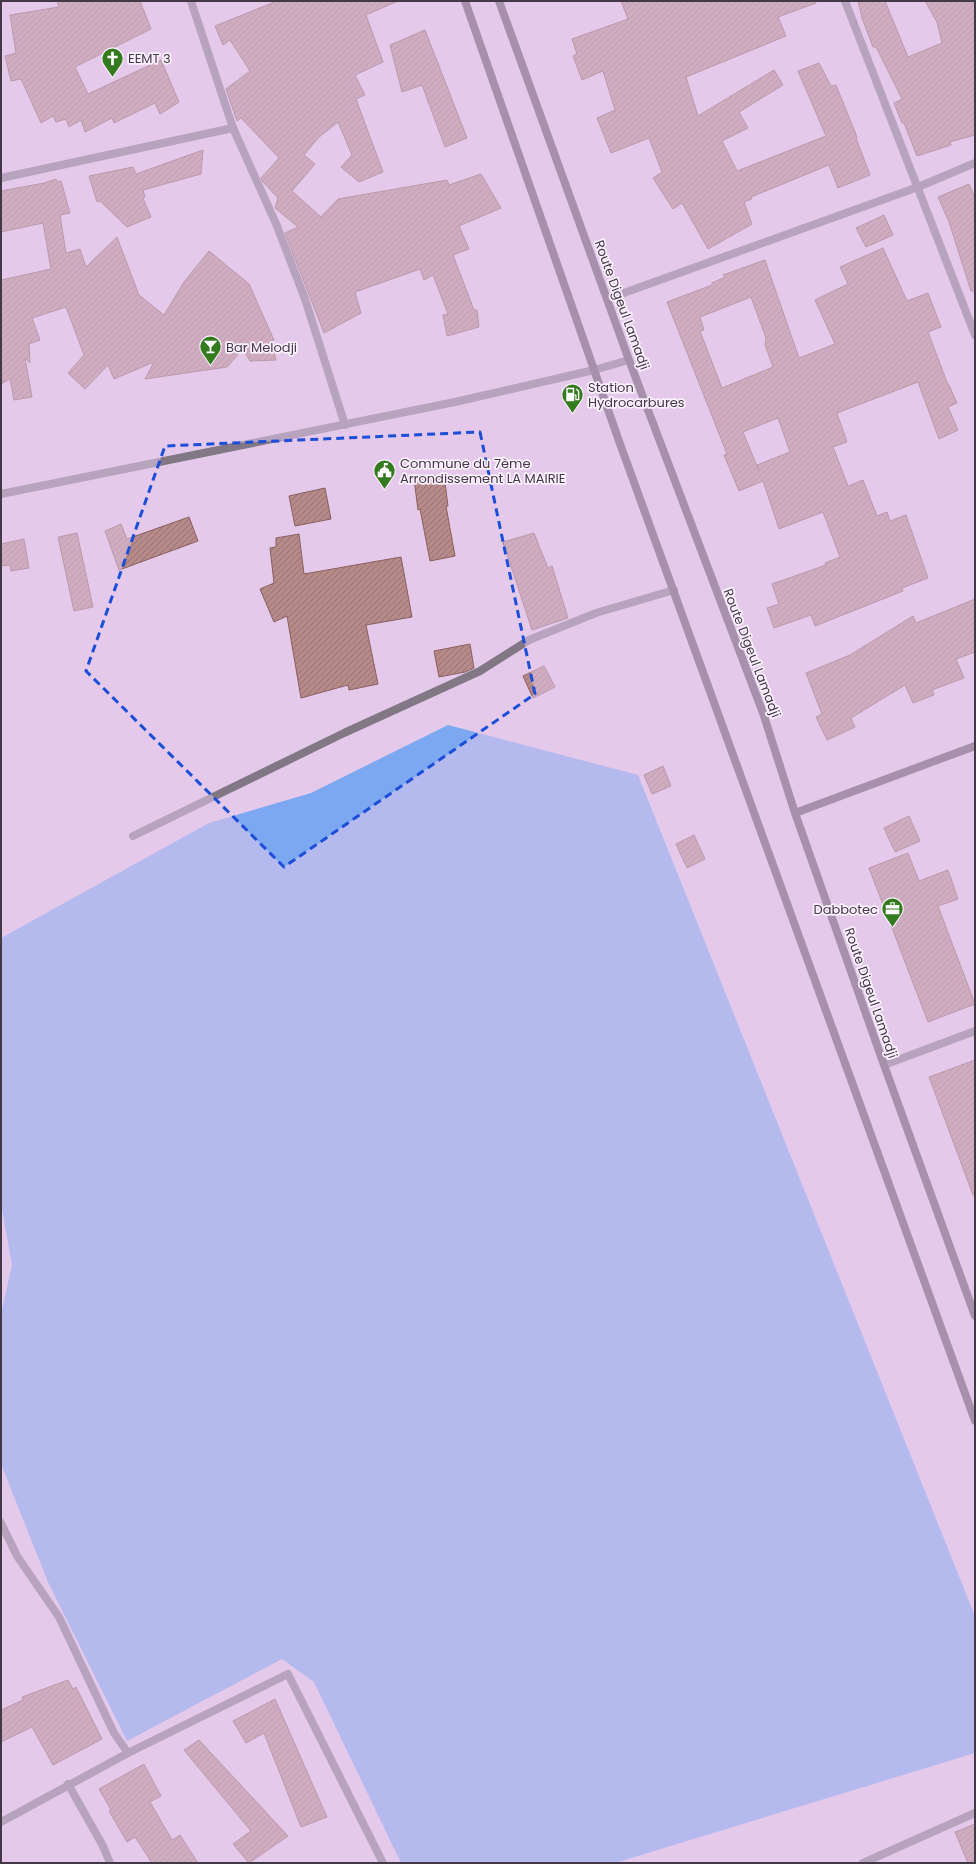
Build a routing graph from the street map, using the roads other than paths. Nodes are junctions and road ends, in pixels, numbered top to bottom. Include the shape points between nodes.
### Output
1 (191, 1) edge
2 (465, 1) edge
3 (500, 1) edge
4 (845, 1) edge
5 (234, 128) junction
6 (975, 163) edge
7 (1, 178) edge
8 (918, 187) junction
9 (607, 299) junction
10 (975, 335) edge
11 (629, 360) junction
12 (594, 370) junction
13 (345, 425) junction
14 (1, 494) edge
15 (674, 590) junction
16 (975, 746) edge
17 (795, 813) junction
18 (133, 836) dead end
19 (975, 1031) edge
20 (884, 1065) junction
21 (973, 1305) edge
22 (975, 1316) edge
23 (975, 1421) edge
24 (1, 1522) edge
25 (128, 1753) junction
26 (68, 1784) junction
27 (975, 1814) edge
28 (1, 1822) edge
29 (110, 1863) edge
30 (383, 1863) edge
31 (863, 1863) edge

1 - 5 street
2 - 12 main road
3 - 9 main road, Route Digeul Lamadji
4 - 8 street
5 - 7 street
5 - 13 street via 277,226 305,299
6 - 8 street
8 - 9 street
8 - 10 street
9 - 11 main road, Route Digeul Lamadji
11 - 12 street
11 - 17 main road, Route Digeul Lamadji via 763,713
12 - 13 street
12 - 15 main road
13 - 14 street
15 - 18 street via 596,613 529,640 480,671 337,736
15 - 23 main road
16 - 17 main road
17 - 20 main road, Route Digeul Lamadji
19 - 20 street
20 - 21 main road, Route Digeul Lamadji
21 - 22 main road, Route Digeul Lamadji
24 - 25 street via 17,1556 59,1617 114,1733
25 - 26 street
25 - 30 street via 288,1674
26 - 28 street
26 - 29 street
27 - 31 street

